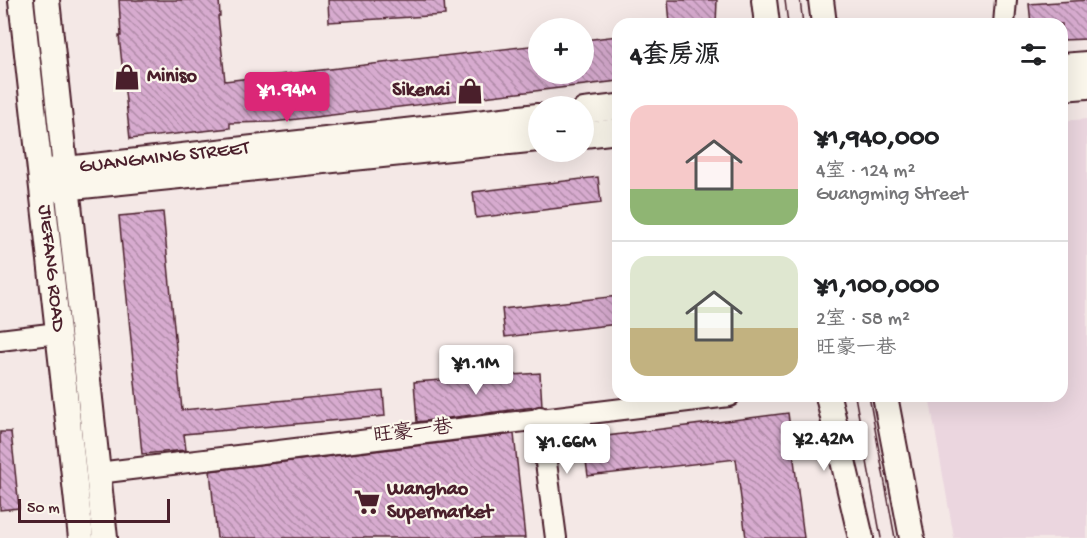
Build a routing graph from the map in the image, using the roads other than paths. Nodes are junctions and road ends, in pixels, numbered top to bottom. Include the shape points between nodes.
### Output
1 (21, 0) edge
2 (46, 0) edge
3 (764, 0) edge
4 (821, 0) edge
5 (1006, 0) edge
6 (766, 18) edge
7 (823, 18) edge
8 (1004, 18) edge
9 (1087, 64) edge
10 (1068, 66) edge
11 (1087, 86) edge
12 (1068, 88) edge
13 (612, 108) edge
14 (594, 110) edge
15 (528, 117) edge
16 (612, 132) edge
17 (594, 134) edge
18 (528, 140) edge
19 (66, 178) junction
20 (41, 181) junction
21 (58, 333) junction
22 (0, 340) edge
23 (675, 402) edge
24 (829, 402) edge
25 (886, 402) edge
26 (540, 417) junction
27 (98, 473) junction
28 (81, 538) edge
29 (105, 538) edge
30 (556, 538) edge
31 (861, 538) edge
32 (912, 538) edge

1 - 20 main road, JIEFANG ROAD
2 - 19 main road, JIEFANG ROAD
3 - 6 main road
4 - 7 main road
5 - 8 street
9 - 10 main road
11 - 12 main road
13 - 14 main road
15 - 19 main road, GUANGMING STREET
16 - 17 main road
18 - 19 main road, GUANGMING STREET
19 - 20 main road, GUANGMING STREET
19 - 27 main road, JIEFANG ROAD
20 - 21 main road, JIEFANG ROAD
21 - 22 street
21 - 28 main road, JIEFANG ROAD
23 - 26 street, 旺豪一巷
24 - 31 main road
25 - 32 main road
26 - 27 street, 旺豪一巷
26 - 30 street
27 - 29 main road, JIEFANG ROAD

